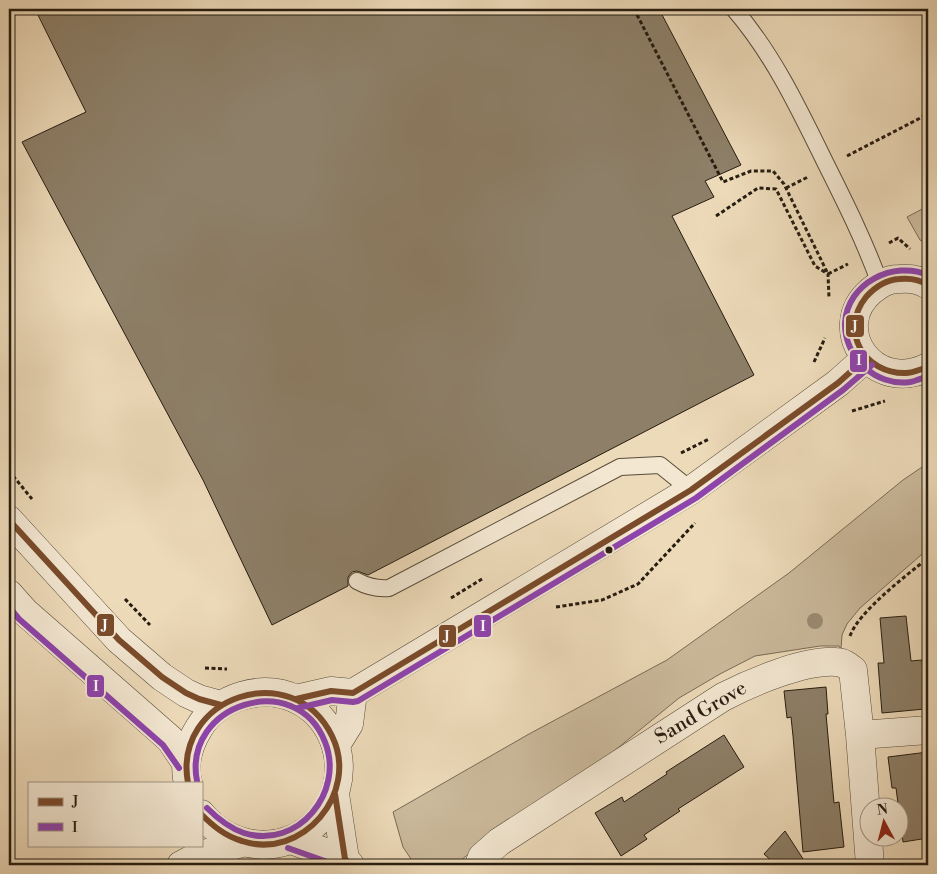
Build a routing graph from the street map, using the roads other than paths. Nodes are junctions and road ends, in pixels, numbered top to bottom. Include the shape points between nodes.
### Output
1 (734, 9) edge
2 (880, 284) junction
3 (928, 285) edge
4 (866, 358) junction
5 (928, 367) edge
6 (691, 490) junction
7 (9, 520) edge
8 (357, 581) dead end
9 (9, 594) edge
10 (353, 692) junction
11 (296, 698) junction
12 (221, 705) junction
13 (928, 730) edge
14 (860, 735) junction
15 (336, 745) junction
16 (187, 773) edge
17 (335, 794) junction
18 (202, 815) edge
19 (291, 840) junction
20 (241, 842) junction
21 (186, 846) edge
22 (347, 862) edge
23 (181, 865) edge
24 (479, 865) edge
25 (870, 865) edge

1 - 2 lane via 770,58 809,129 860,233
2 - 3 street via 891,279 909,278
2 - 4 street via 863,298 857,310 856,341
4 - 5 street via 879,369 900,375
4 - 6 street via 838,383
6 - 8 lane via 660,465 620,467 389,588 368,587
6 - 10 street
7 - 12 street via 119,640 186,693
9 - 16 street via 25,612 170,739
10 - 11 street via 331,691
10 - 15 street via 350,724
11 - 12 street via 258,693 238,696
11 - 15 street via 321,719
12 - 16 street via 204,720 192,740
13 - 14 street
14 - 24 street, Sand Grove via 853,670 846,665 838,662 809,664 748,683 499,842 482,857
14 - 25 street
15 - 17 street via 339,778
17 - 19 street via 325,813 310,829
17 - 22 street
18 - 20 street via 228,838
19 - 20 street via 266,846
19 - 22 street
20 - 23 street
21 - 23 street

